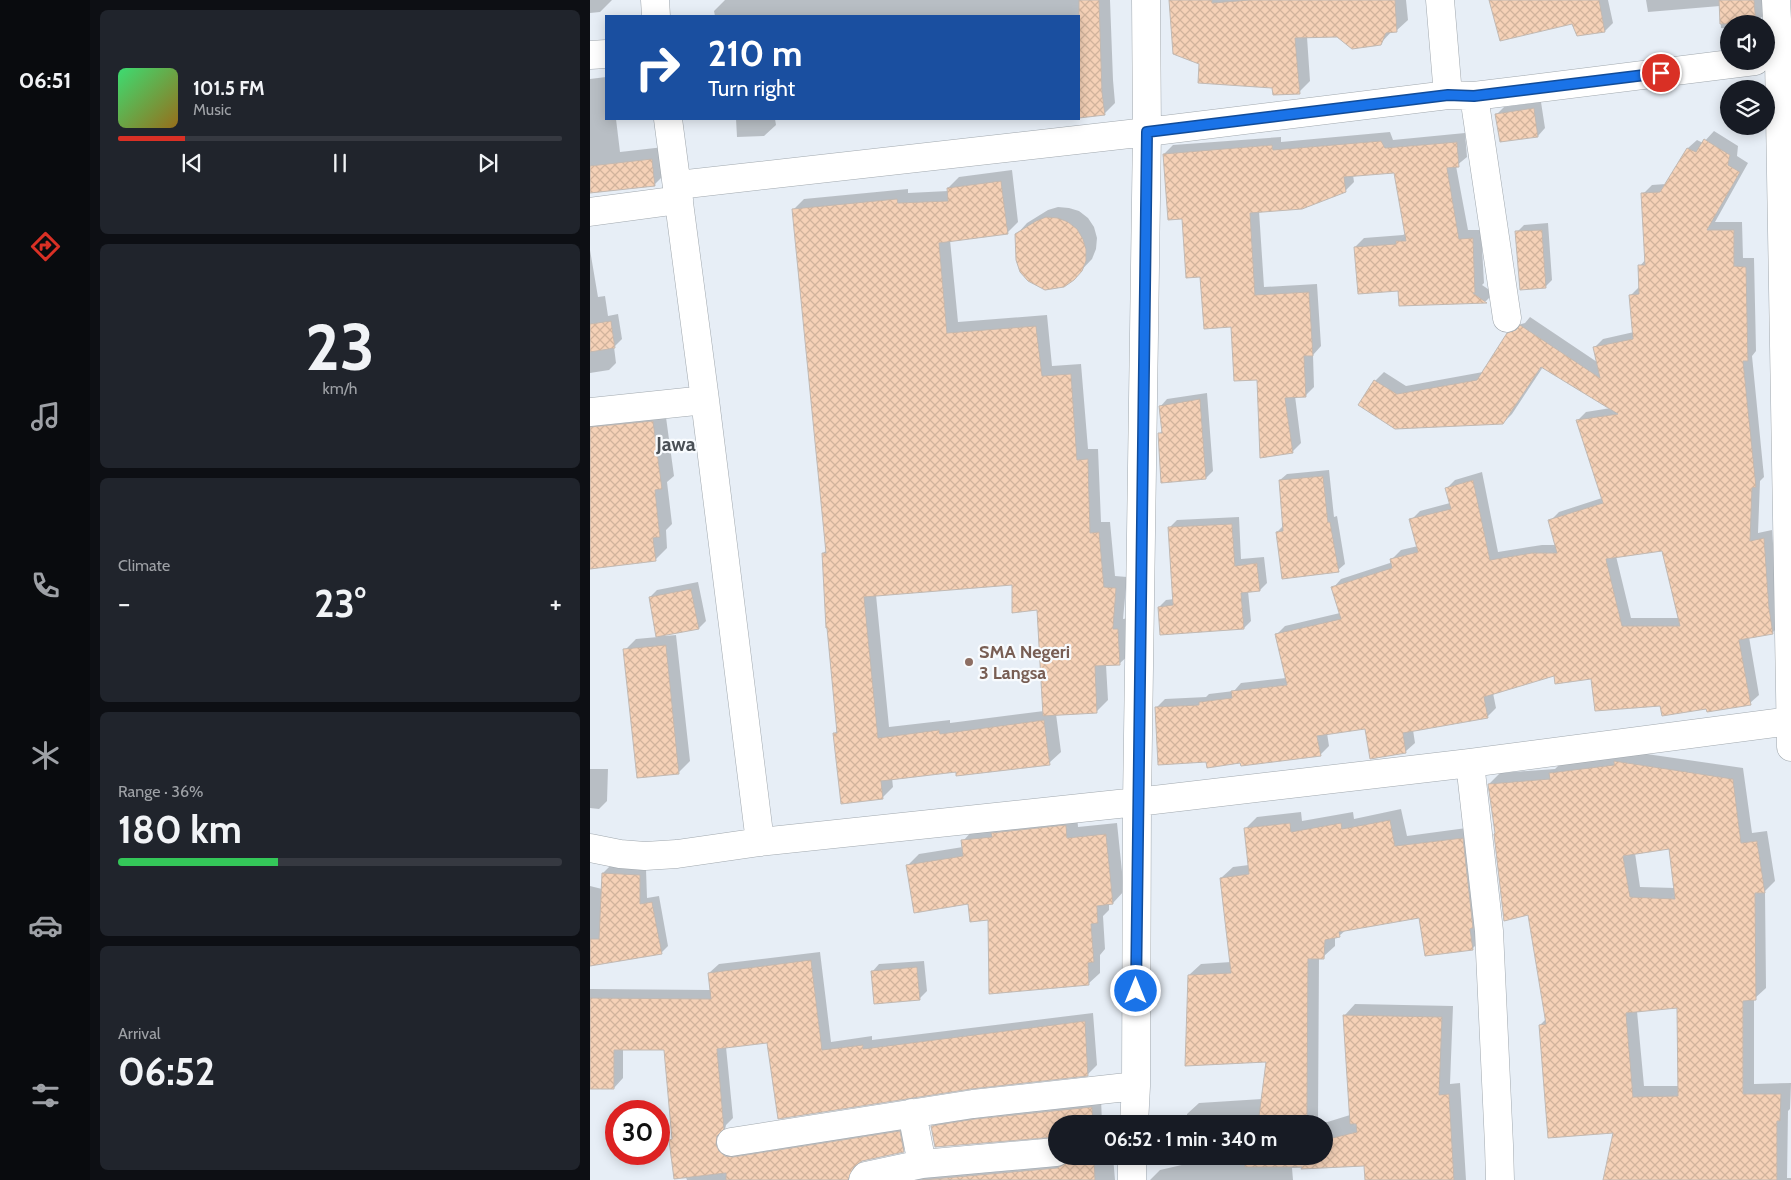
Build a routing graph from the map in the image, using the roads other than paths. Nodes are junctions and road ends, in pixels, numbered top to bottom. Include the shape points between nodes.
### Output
1 (654, 0) edge
2 (1146, 0) edge
3 (1440, 0) edge
4 (1776, 0) edge
5 (656, 15) edge
6 (1775, 20) edge
7 (605, 54) edge
8 (590, 55) edge
9 (1720, 66) edge
10 (1773, 70) edge
11 (1461, 95) junction
12 (668, 120) edge
13 (1147, 132) junction
14 (679, 192) junction
15 (590, 212) edge
16 (1507, 318) dead end
17 (705, 400) junction
18 (590, 412) edge
19 (1789, 442) edge
20 (1790, 688) edge
21 (1790, 721) junction
22 (1791, 748) edge
23 (1470, 763) junction
24 (1137, 802) junction
25 (760, 842) junction
26 (590, 848) edge
27 (1136, 1086) junction
28 (912, 1113) junction
29 (1134, 1115) edge
30 (732, 1142) dead end
31 (1048, 1153) edge
32 (922, 1164) junction
33 (1132, 1165) edge
34 (862, 1180) edge
35 (1132, 1180) edge
36 (1500, 1180) edge

1 - 5 street
2 - 13 street
3 - 11 street
4 - 6 street
7 - 8 street
9 - 11 street
10 - 19 street
11 - 13 street
11 - 16 street
12 - 14 street
13 - 14 street
13 - 24 street
14 - 15 street
14 - 17 street
17 - 18 street
17 - 25 street
19 - 20 street
20 - 21 street
21 - 22 street
21 - 23 street
23 - 24 street
23 - 36 street via 1489,931
24 - 25 street
24 - 27 street
25 - 26 street via 645,856
27 - 28 street
27 - 29 street
28 - 30 street
28 - 32 street
31 - 32 street
32 - 34 street via 866,1176
33 - 35 street

